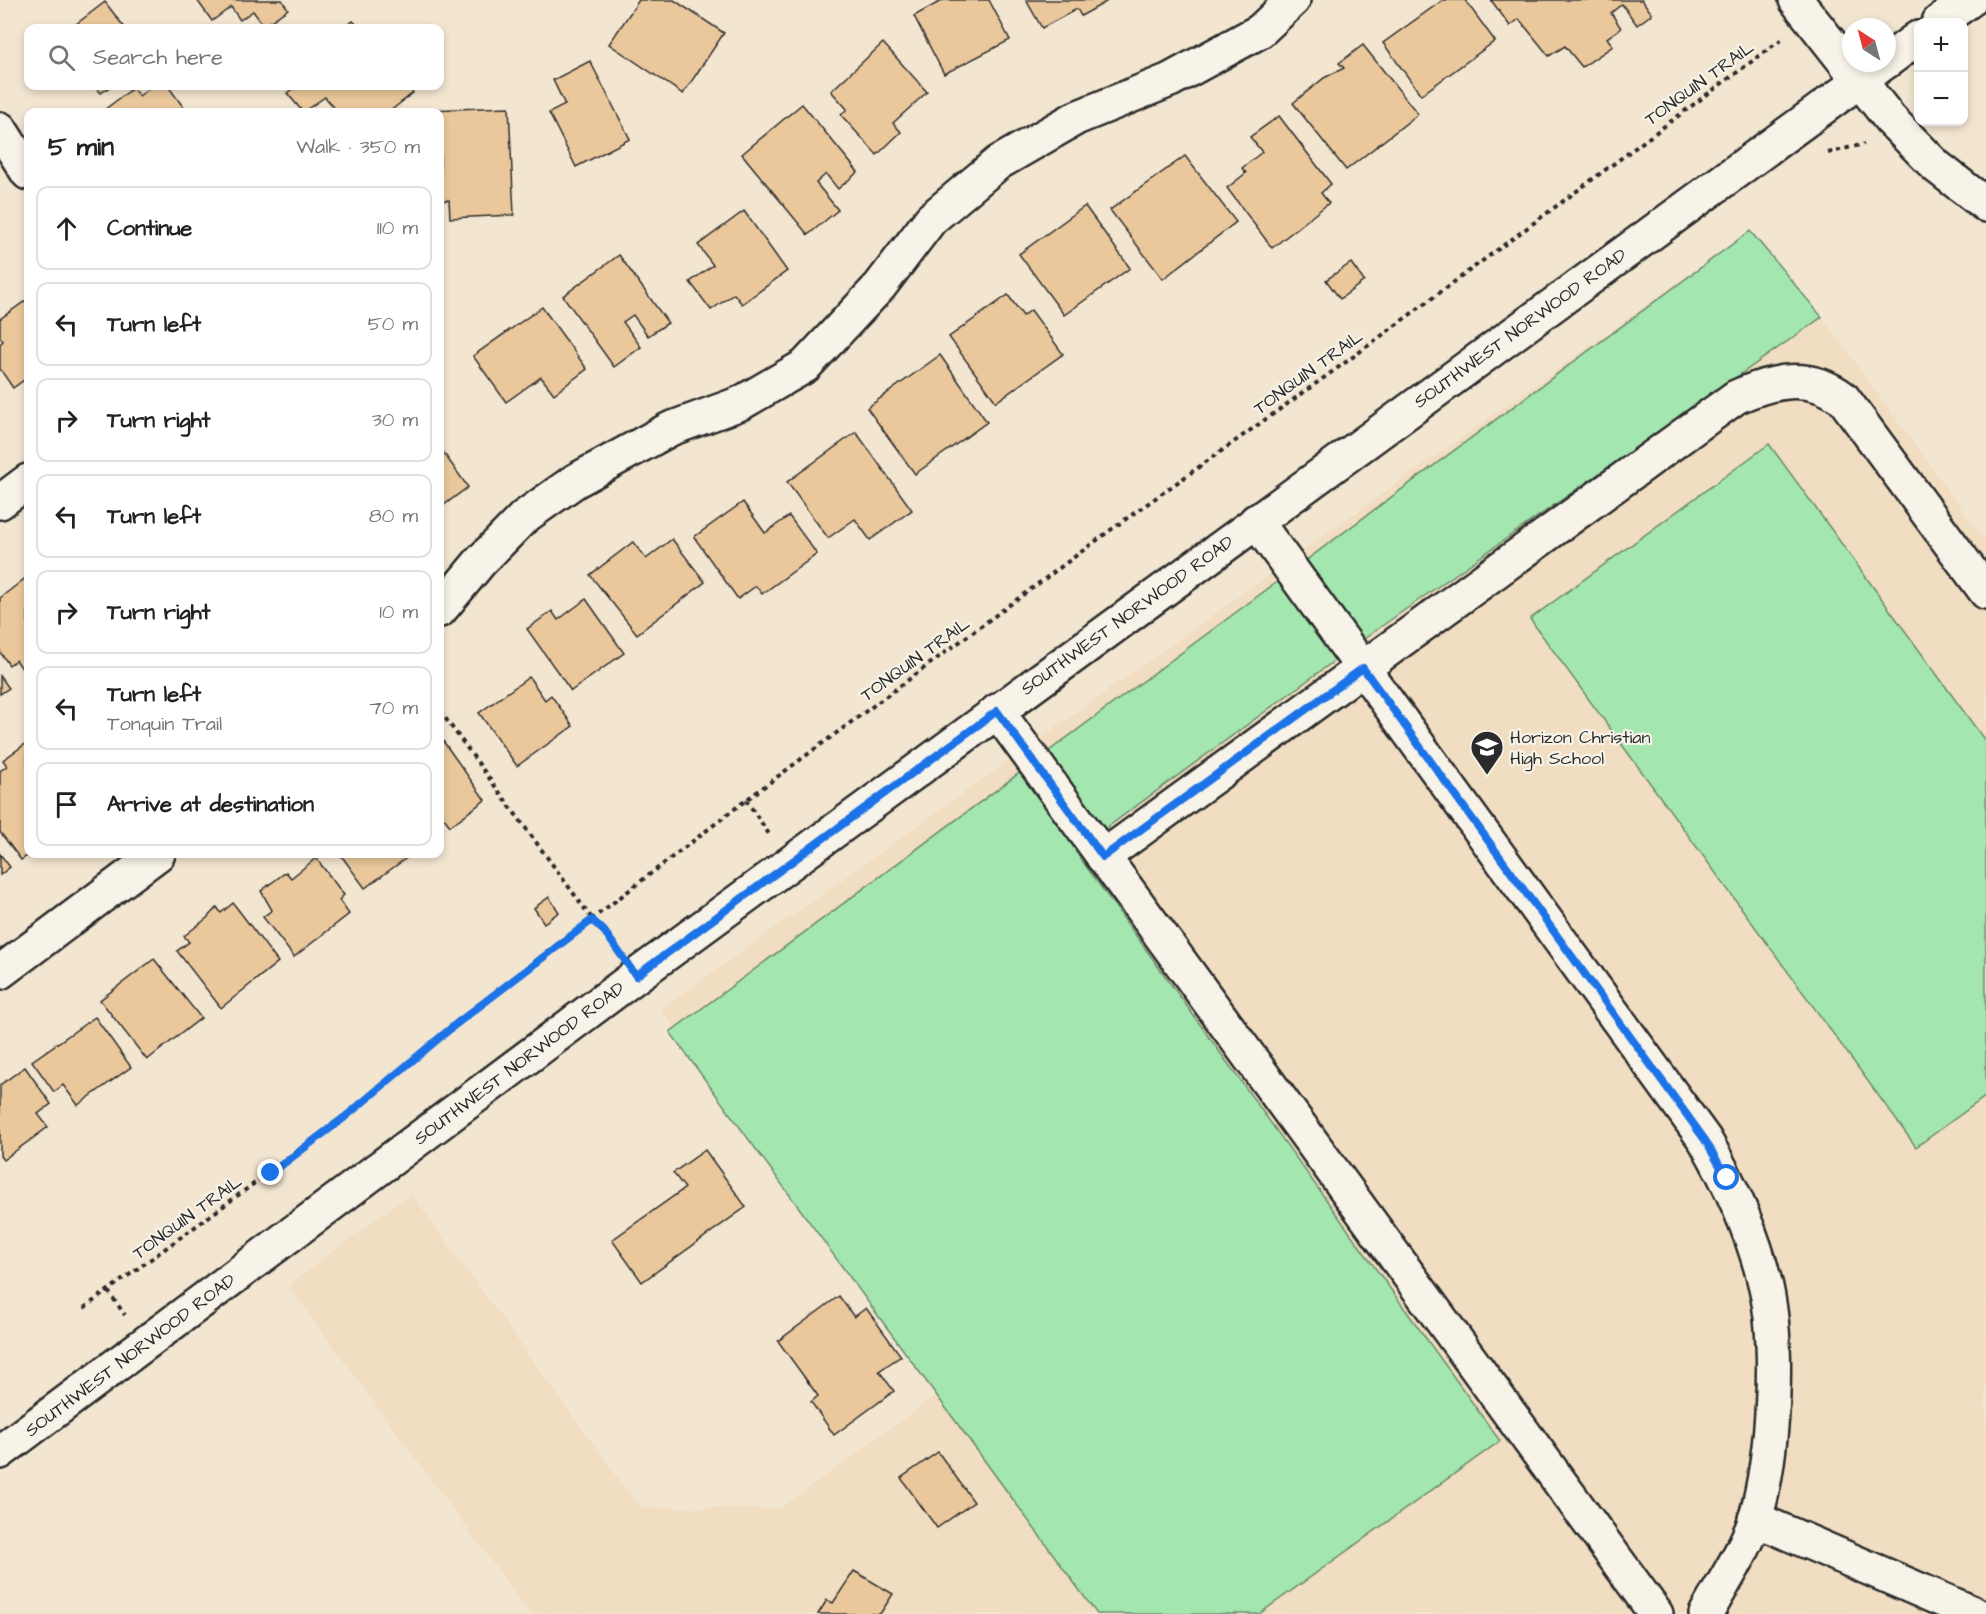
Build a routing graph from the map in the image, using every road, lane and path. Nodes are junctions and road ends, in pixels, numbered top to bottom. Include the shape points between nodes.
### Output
1 (1293, 0) edge
2 (1796, 0) edge
3 (1970, 0) edge
4 (1945, 18) edge
5 (1842, 39) edge
6 (1914, 41) edge
7 (1773, 45) dead end
8 (1896, 54) edge
9 (1871, 72) edge
10 (1877, 72) edge
11 (1894, 123) junction
12 (0, 129) edge
13 (1822, 155) dead end
14 (24, 167) edge
15 (1986, 205) edge
16 (24, 484) edge
17 (0, 502) edge
18 (1256, 521) junction
19 (1986, 592) edge
20 (444, 605) edge
21 (1363, 668) junction
22 (997, 711) junction
23 (444, 716) edge
24 (1103, 857) junction
25 (153, 858) edge
26 (592, 920) junction
27 (0, 972) edge
28 (636, 976) junction
29 (84, 1308) dead end
30 (0, 1452) edge
31 (1755, 1519) junction
32 (1656, 1614) edge
33 (1706, 1614) edge
34 (1975, 1614) edge

1 - 20 street via 1260,31 1170,80 1076,118 998,163 931,219 880,286 805,366 741,403 670,429 574,481 524,517
2 - 5 street
3 - 4 street
6 - 8 street, SOUTHWEST NORWOOD ROAD
7 - 26 path, TONQUIN TRAIL via 788,769
9 - 18 street, SOUTHWEST NORWOOD ROAD
10 - 11 street
11 - 13 path via 1859,147 1840,148
11 - 15 street via 1936,166
12 - 14 street
16 - 17 street
18 - 21 street
18 - 22 street, SOUTHWEST NORWOOD ROAD
19 - 21 street via 1843,398 1831,389 1809,382 1784,380 1736,397
21 - 24 street
21 - 31 street via 1705,1140 1727,1178 1766,1287 1773,1355 1767,1467
22 - 24 street
22 - 28 street, SOUTHWEST NORWOOD ROAD
23 - 26 path
24 - 32 street
25 - 27 street
26 - 28 path
26 - 29 path, TONQUIN TRAIL via 456,1024 345,1117
28 - 30 street, SOUTHWEST NORWOOD ROAD
31 - 33 street
31 - 34 street

